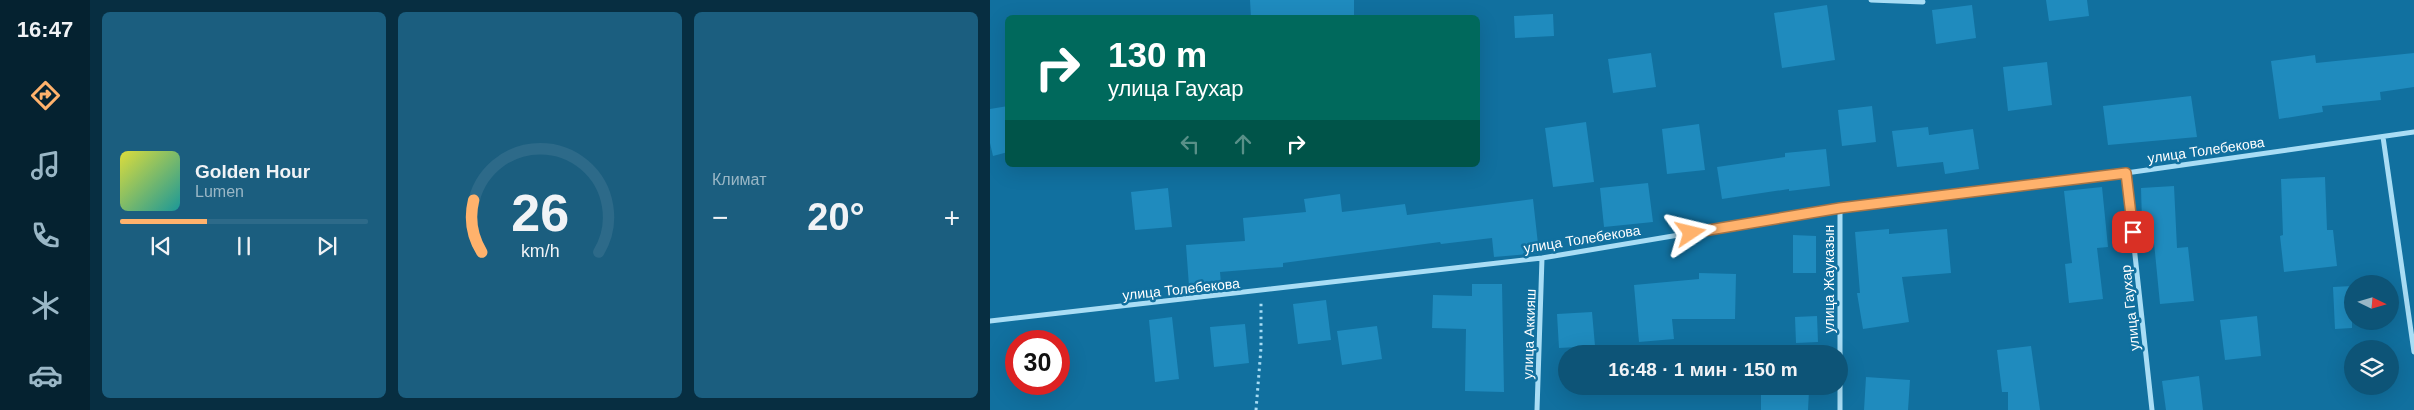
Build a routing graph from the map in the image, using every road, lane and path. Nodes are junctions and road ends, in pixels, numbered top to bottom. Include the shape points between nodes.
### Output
1 (1871, 0) edge
2 (1922, 2) dead end
3 (2414, 132) edge
4 (2383, 137) junction
5 (2126, 173) junction
6 (1840, 208) junction
7 (1542, 258) junction
8 (1260, 291) junction
9 (990, 321) edge
10 (2414, 352) edge
11 (1256, 410) edge
12 (1538, 410) edge
13 (1840, 410) edge
14 (2152, 410) edge

1 - 2 street
3 - 4 street, улица Толебекова
4 - 5 street, улица Толебекова
4 - 10 street
5 - 6 street, улица Толебекова
5 - 14 street, улица Гаухар
6 - 7 street, улица Толебекова
6 - 13 street, улица Жауказын
7 - 8 street, улица Толебекова
7 - 12 street, улица Аккияш
8 - 9 street, улица Толебекова
8 - 11 path via 1261,348

